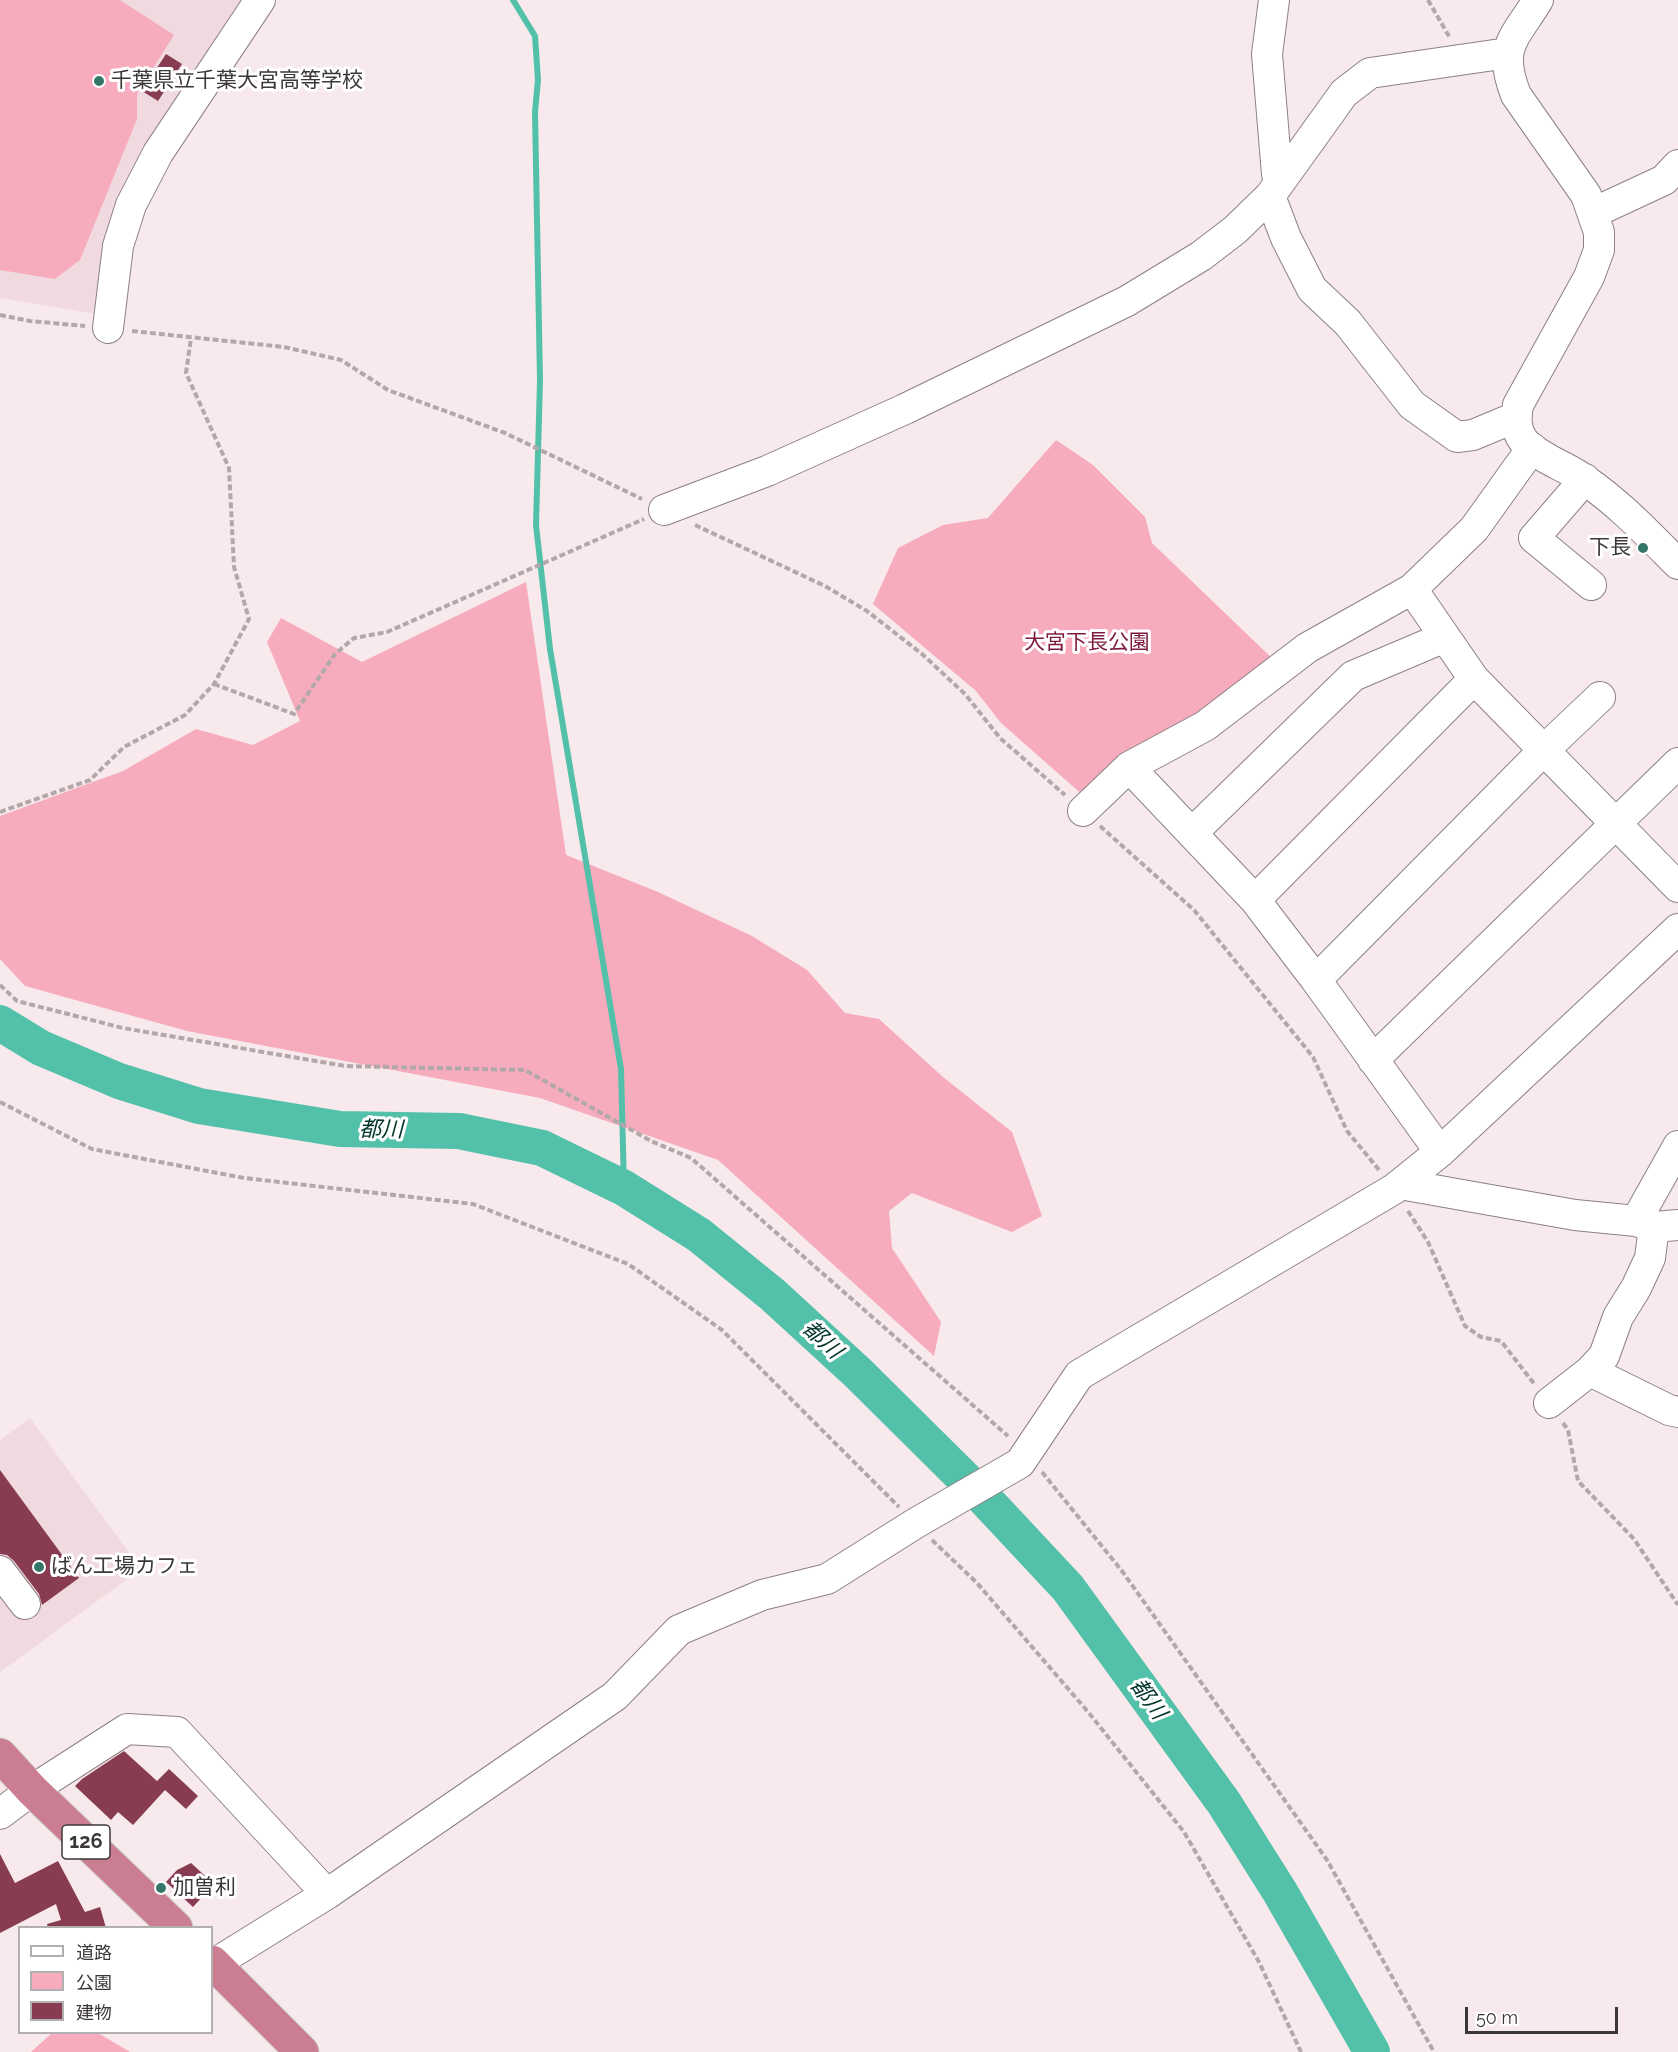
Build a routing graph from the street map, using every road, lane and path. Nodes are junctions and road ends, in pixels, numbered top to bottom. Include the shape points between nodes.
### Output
1 (260, 0) edge
2 (1274, 0) edge
3 (1428, 0) edge
4 (1538, 0) edge
5 (1508, 53) junction
6 (1463, 59) junction
7 (1673, 178) edge
8 (1275, 190) junction
9 (1593, 213) junction
10 (0, 315) edge
11 (108, 328) junction
12 (190, 339) junction
13 (1516, 417) junction
14 (1532, 448) junction
15 (1585, 479) junction
16 (664, 510) junction
17 (1678, 564) edge
18 (1591, 585) dead end
19 (1412, 589) junction
20 (1445, 637) junction
21 (1474, 679) junction
22 (214, 684) junction
23 (1600, 697) dead end
24 (1543, 751) junction
25 (1678, 763) edge
26 (1129, 767) junction
27 (1083, 811) dead end
28 (0, 812) edge
29 (1616, 824) junction
30 (1192, 833) junction
31 (1678, 887) edge
32 (1255, 900) junction
33 (1678, 929) edge
34 (1316, 980) junction
35 (0, 985) edge
36 (1373, 1060) junction
37 (0, 1102) edge
38 (1678, 1146) edge
39 (1440, 1152) junction
40 (1400, 1184) junction
41 (1656, 1225) edge
42 (1590, 1371) junction
43 (1549, 1403) dead end
44 (1675, 1410) edge
45 (1024, 1458) junction
46 (916, 1523) junction
47 (0, 1571) edge
48 (26, 1604) dead end
49 (0, 1755) edge
50 (32, 1790) junction
51 (0, 1814) edge
52 (327, 1894) junction
53 (174, 1926) edge
54 (213, 1963) edge
55 (302, 2052) edge
56 (1300, 2052) edge
57 (1434, 2052) edge

1 - 11 street via 158,153 131,205 118,246
2 - 8 street via 1267,54
3 - 6 path
4 - 5 street
5 - 6 street
5 - 9 street via 1516,95 1586,195
6 - 8 street via 1370,74 1344,93
7 - 9 street
8 - 13 street via 1286,238 1312,289 1348,323 1412,405 1457,437 1473,435
8 - 16 street via 1235,230 1201,256 1127,301 810,452
9 - 13 street via 1599,250 1589,277 1524,392
10 - 11 path
11 - 12 path
12 - 16 path via 284,347 341,360 388,390 505,433
12 - 22 path via 186,373 230,468 234,567 249,619
13 - 14 street via 1517,429
14 - 15 street
14 - 19 street via 1474,529
15 - 17 street via 1626,512
15 - 18 street via 1534,538
16 - 22 path via 387,632 354,638 335,654 294,714
19 - 20 street
19 - 26 street via 1307,648 1205,726
20 - 21 street
20 - 30 street via 1353,676
21 - 24 street
21 - 32 street
22 - 28 path via 185,716 124,747 90,780
23 - 24 street
24 - 29 street
24 - 34 street
25 - 29 street
26 - 27 street
26 - 30 street
29 - 31 street
29 - 36 street
30 - 32 street
32 - 34 street
33 - 39 street
34 - 36 street
35 - 45 path via 17,1001 123,1028 345,1066 525,1070 691,1158
36 - 39 street
37 - 46 path via 92,1149 244,1178 473,1204 628,1264 722,1330
38 - 41 street
39 - 40 street
40 - 41 street
40 - 45 street via 1079,1375
41 - 42 street via 1650,1258 1618,1317 1604,1356
42 - 43 street
42 - 44 street
45 - 46 street
45 - 57 path via 1122,1571 1327,1860
46 - 52 street via 827,1579 762,1595 679,1630 615,1696
46 - 56 path via 977,1583 1185,1832 1259,1962
47 - 48 street
49 - 50 highway, 126
50 - 51 street
50 - 52 street via 127,1728 177,1732
50 - 53 highway, 126
52 - 54 street
54 - 55 highway

